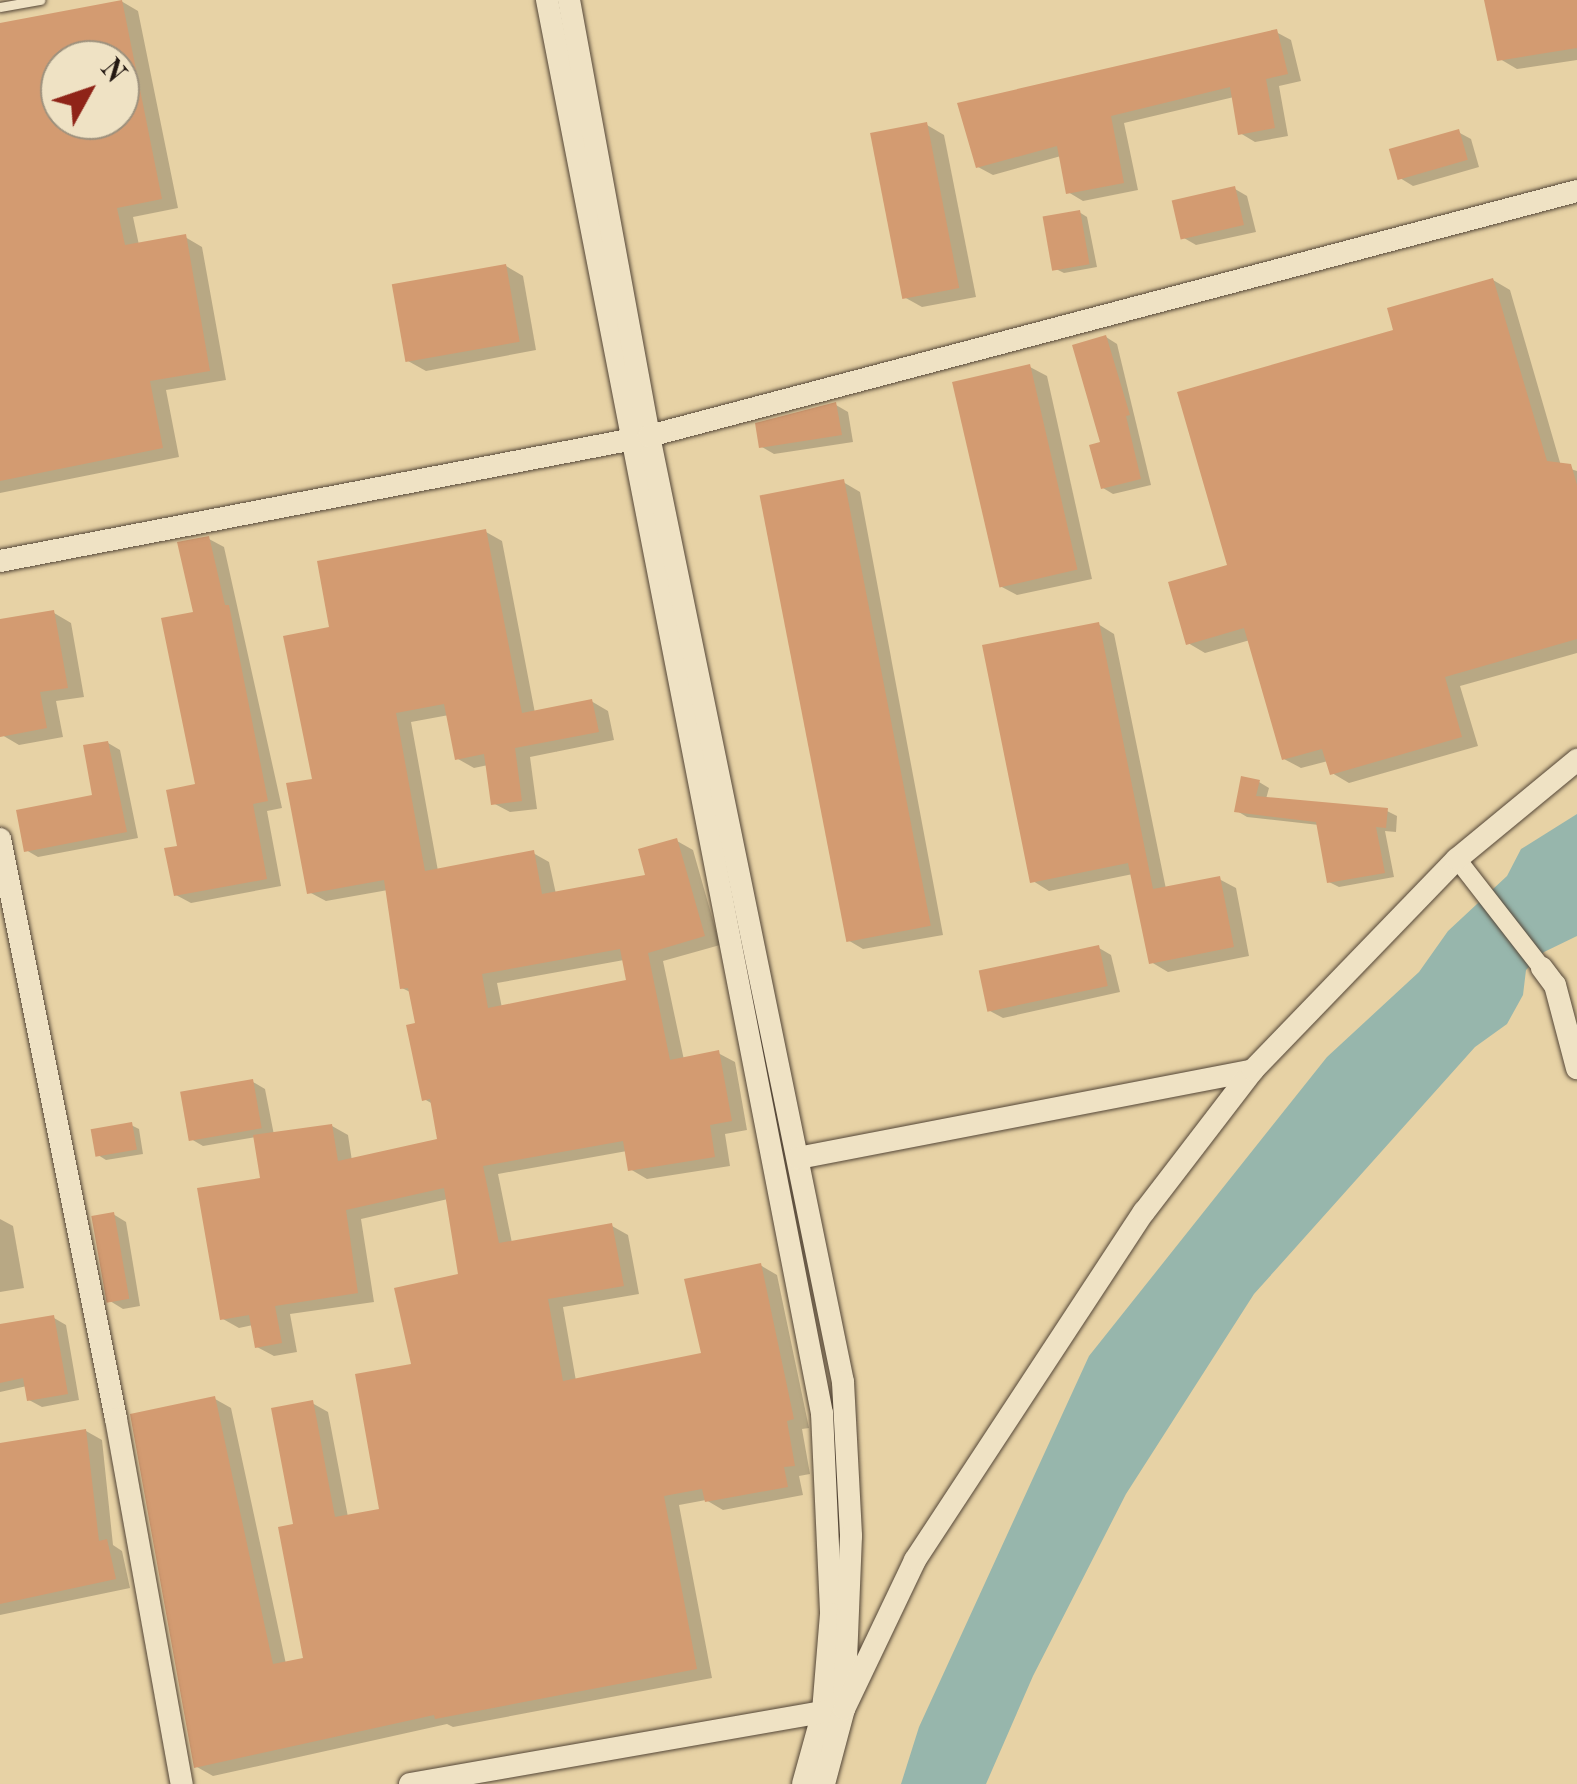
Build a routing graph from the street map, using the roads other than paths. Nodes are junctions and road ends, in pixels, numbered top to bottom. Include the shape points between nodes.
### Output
1 (40, 0) edge
2 (546, 0) edge
3 (569, 0) edge
4 (0, 7) edge
5 (1577, 190) edge
6 (639, 437) junction
7 (0, 561) edge
8 (1577, 760) edge
9 (0, 839) edge
10 (1458, 859) junction
11 (1542, 968) joint
12 (1577, 1068) edge
13 (1253, 1070) junction
14 (798, 1158) junction
15 (833, 1710) junction
16 (182, 1784) edge
17 (410, 1784) edge
18 (803, 1784) edge
19 (824, 1784) edge

1 - 4 lane
2 - 6 street
3 - 6 street
5 - 6 street
6 - 7 street
6 - 14 street
6 - 15 street via 822,1413
8 - 10 street
9 - 16 street
10 - 11 street
10 - 13 street
11 - 12 street via 1555,986
13 - 14 street
13 - 15 street via 1144,1212 915,1560
14 - 15 street via 843,1382 852,1536
15 - 17 street
15 - 18 street
15 - 19 street

